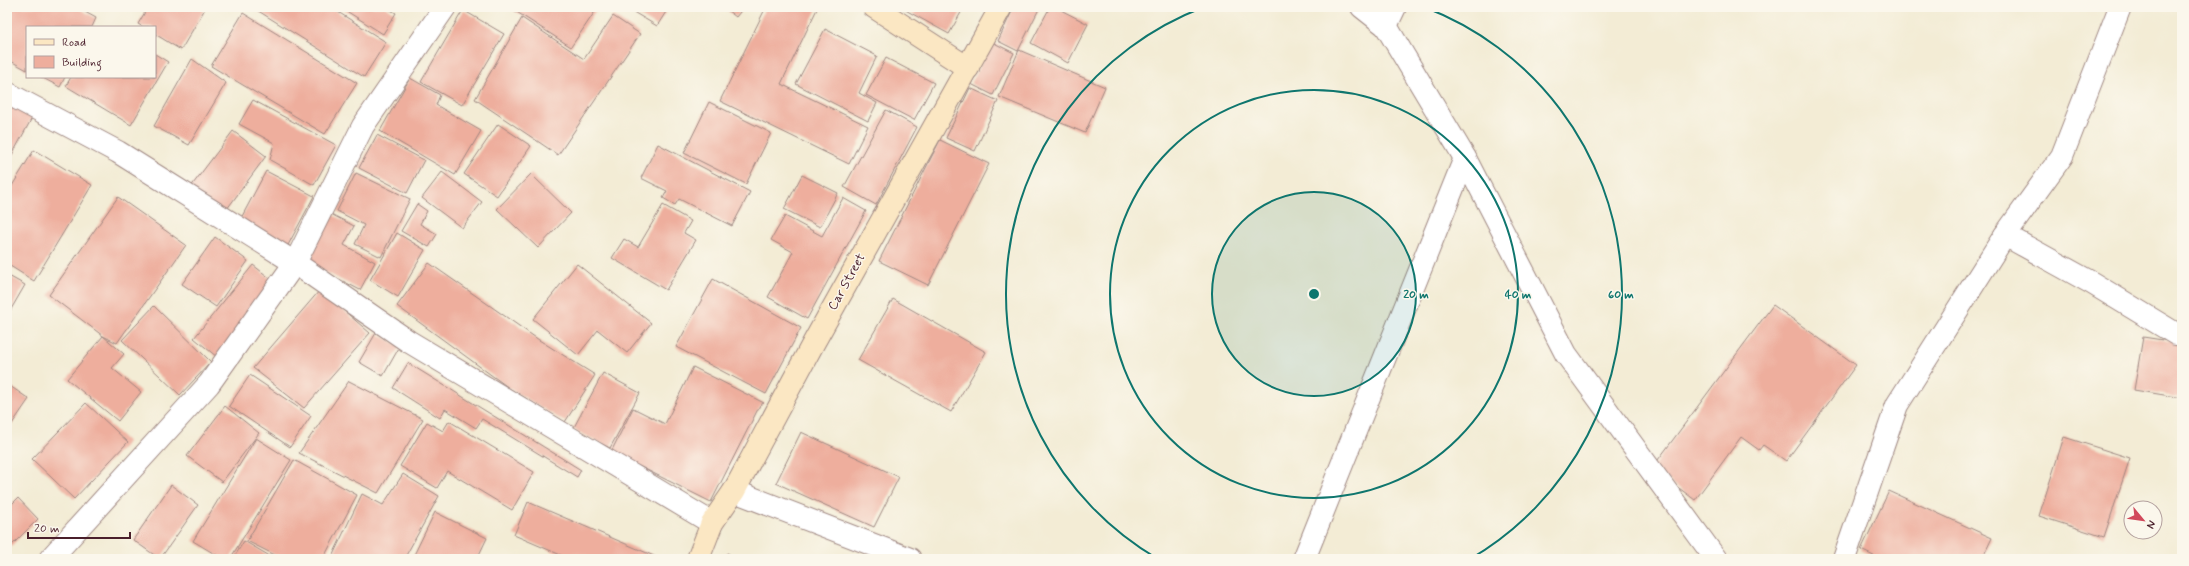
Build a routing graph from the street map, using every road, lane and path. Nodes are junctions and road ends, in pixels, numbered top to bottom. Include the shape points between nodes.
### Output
1 (445, 7) edge
2 (874, 7) edge
3 (1001, 7) edge
4 (1362, 7) edge
5 (1395, 7) edge
6 (2120, 7) edge
7 (1386, 26) junction
8 (968, 68) junction
9 (7, 93) edge
10 (1465, 158) junction
11 (2005, 235) junction
12 (295, 263) junction
13 (2182, 335) edge
14 (734, 491) junction
15 (712, 523) junction
16 (50, 559) edge
17 (698, 559) edge
18 (910, 559) edge
19 (1304, 559) edge
20 (1716, 559) edge
21 (1844, 559) edge

1 - 12 street via 363,126
2 - 8 street
3 - 8 street, Car Street
4 - 7 street
5 - 7 street
6 - 11 street via 2062,156
7 - 10 street
8 - 14 street, Car Street via 814,342
9 - 12 street via 118,152
10 - 19 street
10 - 20 street via 1566,354
11 - 13 street via 2092,283 2176,334
11 - 21 street via 1897,405
12 - 15 street via 408,341
12 - 16 street via 209,384
14 - 15 street, Car Street
14 - 18 street
15 - 17 street, Car Street

